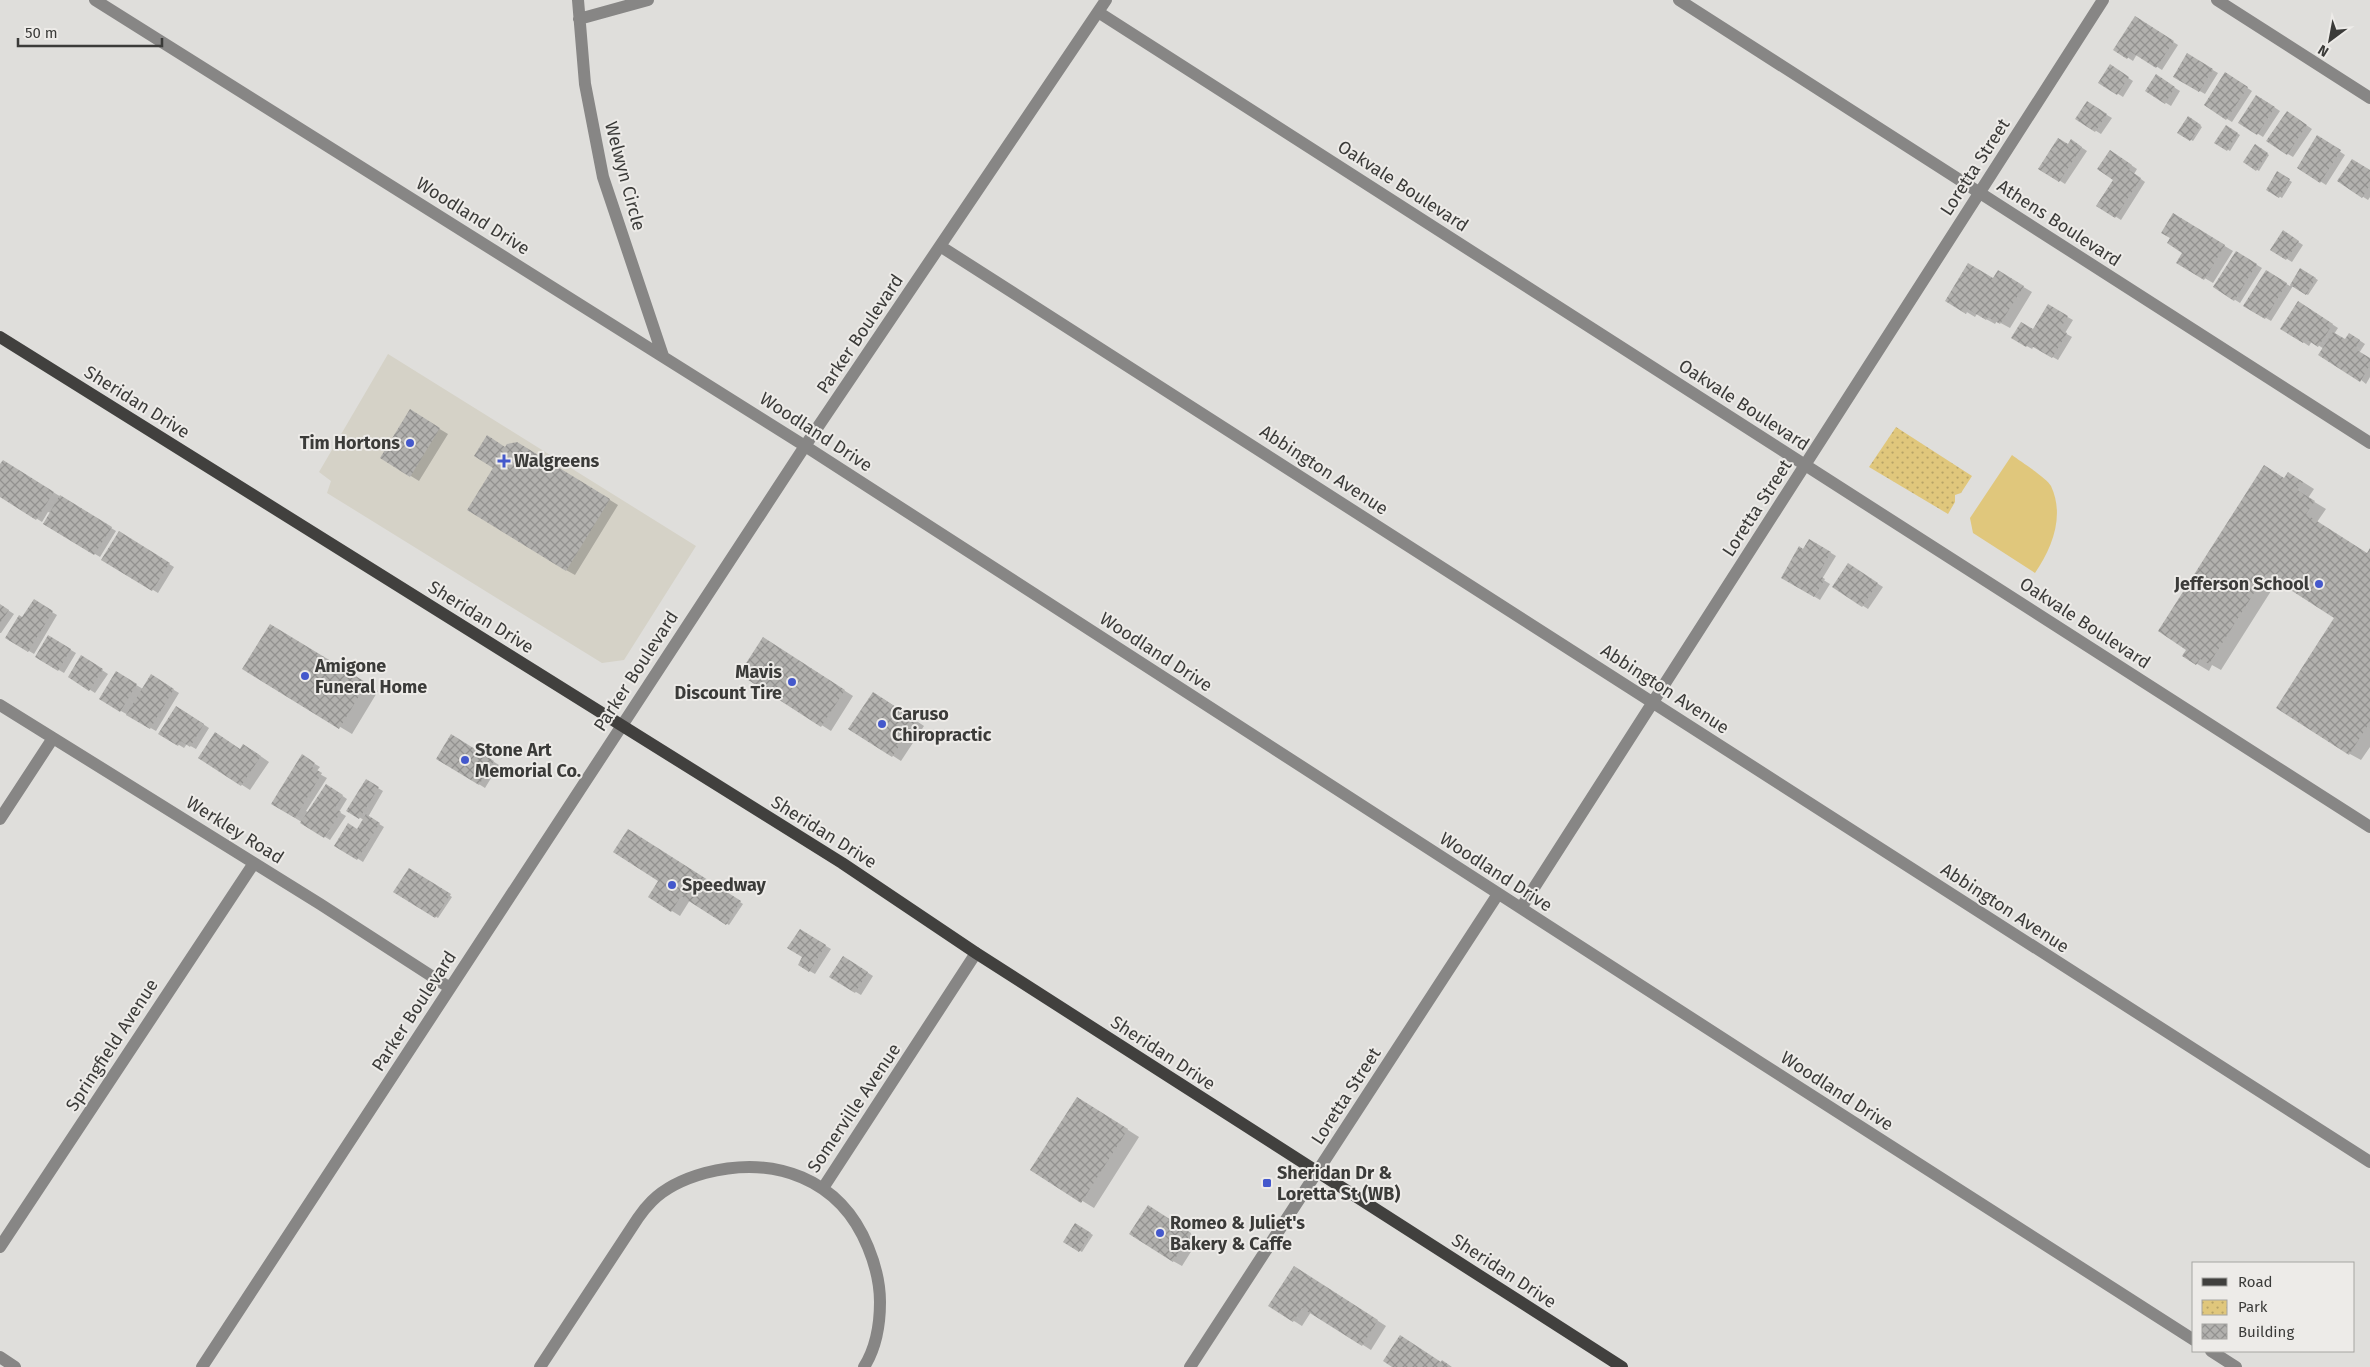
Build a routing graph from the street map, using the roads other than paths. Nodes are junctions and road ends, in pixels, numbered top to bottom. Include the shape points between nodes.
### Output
1 (95, 0) edge
2 (578, 0) edge
3 (648, 0) edge
4 (1106, 0) edge
5 (1679, 0) edge
6 (2103, 0) edge
7 (2217, 0) edge
8 (1098, 12) junction
9 (579, 19) junction
10 (2370, 98) edge
11 (1979, 193) junction
12 (940, 246) junction
13 (0, 337) edge
14 (663, 356) junction
15 (2370, 443) edge
16 (805, 446) junction
17 (1805, 465) junction
18 (1653, 702) junction
19 (0, 704) edge
20 (621, 725) junction
21 (53, 738) junction
22 (0, 819) edge
23 (2370, 827) edge
24 (254, 863) junction
25 (1498, 894) junction
26 (1521, 908) junction
27 (976, 953) junction
28 (450, 988) junction
29 (2370, 1162) edge
30 (1317, 1172) junction
31 (823, 1188) junction
32 (0, 1247) edge
33 (2192, 1339) edge
34 (2213, 1352) edge
35 (0, 1357) edge
36 (15, 1367) edge
37 (202, 1367) edge
38 (540, 1367) edge
39 (864, 1367) edge
40 (1190, 1367) edge
41 (1622, 1367) edge
42 (2236, 1367) edge

1 - 14 street, Woodland Drive
2 - 9 street, Welwyn Circle
3 - 9 street
4 - 8 street, Parker Boulevard
5 - 11 street, Athens Boulevard
6 - 11 street, Loretta Street
7 - 10 street
8 - 12 street, Parker Boulevard
8 - 17 street, Oakvale Boulevard
9 - 14 street, Welwyn Circle via 585,84 603,177
11 - 15 street, Athens Boulevard
11 - 17 street, Loretta Street
12 - 16 street, Parker Boulevard
12 - 18 street, Abbington Avenue
13 - 20 main road, Sheridan Drive
14 - 16 street, Woodland Drive
16 - 20 street, Parker Boulevard
16 - 25 street, Woodland Drive
17 - 18 street, Loretta Street
17 - 23 street, Oakvale Boulevard
18 - 26 street, Loretta Street
18 - 29 street, Abbington Avenue
19 - 21 street, Werkley Road
20 - 27 main road, Sheridan Drive via 842,863
20 - 28 street, Parker Boulevard
21 - 22 street
21 - 24 street, Werkley Road
24 - 28 street, Werkley Road
24 - 32 street, Springfield Avenue
25 - 26 street, Woodland Drive
25 - 30 street, Loretta Street
26 - 33 street, Woodland Drive
27 - 30 main road, Sheridan Drive
27 - 31 street, Somerville Avenue
28 - 37 street, Parker Boulevard
30 - 40 street, Loretta Street
30 - 41 main road, Sheridan Drive
31 - 38 street, Somerville Avenue via 799,1175 746,1167 693,1176 672,1186 653,1200 638,1218
31 - 39 street via 850,1214 875,1265 880,1315 876,1338
34 - 42 street
35 - 36 street

